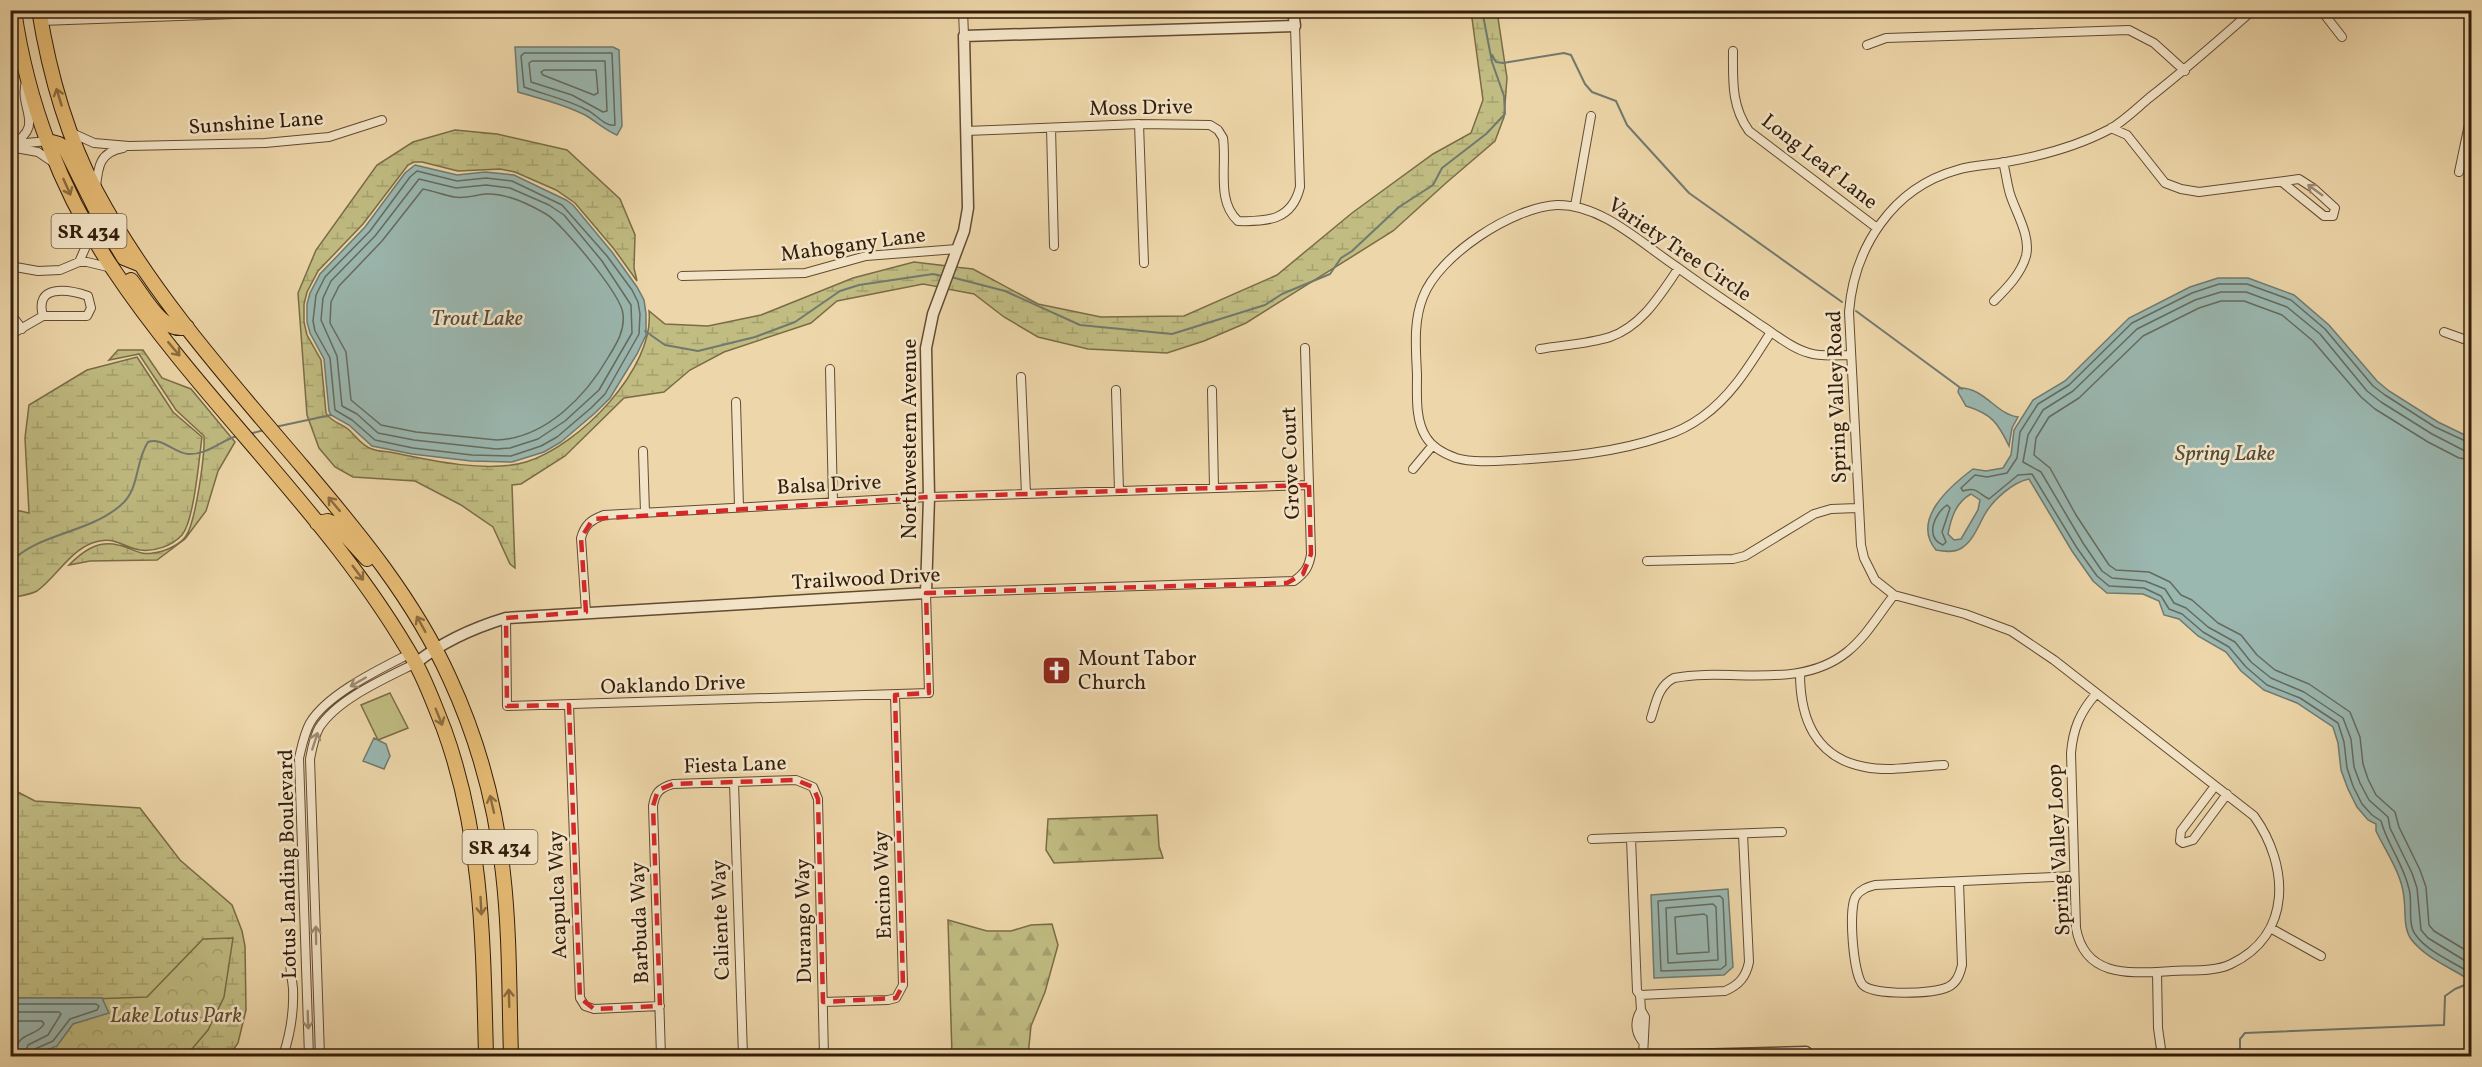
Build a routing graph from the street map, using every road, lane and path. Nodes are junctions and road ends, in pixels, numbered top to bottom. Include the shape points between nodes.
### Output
1 (14, 10) edge
2 (349, 10) edge
3 (963, 10) edge
4 (1293, 10) edge
5 (2253, 10) edge
6 (2320, 10) edge
7 (40, 16) edge
8 (1295, 26) junction
9 (2472, 32) edge
10 (964, 36) junction
11 (2342, 37) dead end
12 (1867, 45) dead end
13 (1733, 51) dead end
14 (2472, 63) edge
15 (2185, 71) junction
16 (27, 78) junction
17 (2472, 110) edge
18 (1591, 116) dead end
19 (382, 120) dead end
20 (1139, 124) junction
21 (1051, 128) junction
22 (2111, 128) junction
23 (966, 131) junction
24 (71, 132) junction
25 (48, 141) junction
26 (11, 145) edge
27 (129, 146) junction
28 (2003, 162) junction
29 (58, 166) junction
30 (2459, 172) dead end
31 (2282, 182) junction
32 (96, 191) junction
33 (1575, 206) junction
34 (88, 228) junction
35 (1876, 228) junction
36 (1054, 246) dead end
37 (957, 249) junction
38 (79, 262) junction
39 (1144, 263) dead end
40 (139, 264) junction
41 (10, 266) edge
42 (1678, 269) junction
43 (113, 270) junction
44 (682, 276) dead end
45 (1994, 302) dead end
46 (10, 313) edge
47 (43, 316) junction
48 (188, 327) junction
49 (22, 329) junction
50 (1771, 332) junction
51 (2444, 332) dead end
52 (10, 335) edge
53 (2472, 342) edge
54 (1305, 348) dead end
55 (1540, 349) dead end
56 (1851, 355) junction
57 (830, 369) dead end
58 (1021, 377) dead end
59 (1116, 390) dead end
60 (1212, 390) dead end
61 (736, 402) dead end
62 (1433, 445) junction
63 (643, 451) dead end
64 (1413, 469) dead end
65 (1309, 485) junction
66 (1214, 488) junction
67 (1119, 491) junction
68 (1026, 494) junction
69 (929, 497) junction
70 (833, 502) junction
71 (739, 507) junction
72 (1857, 508) junction
73 (645, 512) junction
74 (317, 522) junction
75 (1647, 561) dead end
76 (1303, 574) joint
77 (401, 590) junction
78 (927, 593) junction
79 (1893, 595) junction
80 (586, 612) junction
81 (506, 618) junction
82 (434, 648) junction
83 (412, 659) junction
84 (1800, 673) junction
85 (929, 693) joint
86 (2096, 694) junction
87 (895, 695) junction
88 (569, 705) junction
89 (1651, 718) dead end
90 (1944, 765) dead end
91 (734, 783) junction
92 (2216, 786) junction
93 (813, 787) joint
94 (658, 790) joint
95 (2227, 794) junction
96 (1782, 832) dead end
97 (1743, 834) junction
98 (1631, 838) junction
99 (1592, 839) dead end
100 (2074, 876) junction
101 (1959, 882) junction
102 (2272, 929) junction
103 (292, 951) dead end
104 (2321, 956) dead end
105 (2157, 972) junction
106 (1640, 995) junction
107 (823, 1002) junction
108 (660, 1006) junction
109 (485, 1029) junction
110 (1806, 1054) edge
111 (283, 1056) edge
112 (309, 1056) edge
113 (320, 1056) edge
114 (486, 1056) edge
115 (495, 1056) edge
116 (511, 1056) edge
117 (661, 1056) edge
118 (743, 1056) edge
119 (824, 1056) edge
120 (1642, 1056) edge
121 (1655, 1056) edge
122 (2162, 1056) edge

1 - 16 main road, SR 434
2 - 7 street
3 - 10 street, Northwestern Avenue
4 - 8 street
5 - 15 street, Spring Valley Road
6 - 11 street
24 -> 7 main road, SR 434
8 - 10 street
8 - 20 street, Moss Drive via 1300,188 1292,209 1281,216 1256,222 1238,221 1229,213 1223,138 1218,130 1202,123
9 - 14 street
10 - 23 street, Northwestern Avenue
12 - 15 street via 1886,38 2129,30 2154,43
13 - 35 street, Long Leaf Lane via 1734,98 1749,131
15 - 22 street, Spring Valley Road
16 - 25 main road, SR 434
16 - 26 street via 22,91 30,119 28,130
17 - 30 street
18 - 33 street
19 - 27 street, Sunshine Lane via 329,137 265,143
20 - 21 street, Moss Drive
20 - 39 street
21 - 23 street, Moss Drive
21 - 36 street
22 - 28 street, Spring Valley Road via 2070,146
22 - 31 street via 2127,135 2165,183 2181,189 2199,192
23 - 37 street, Northwestern Avenue via 968,208
24 - 27 street, Sunshine Lane via 94,143
24 - 32 main road, SR 434
25 - 26 street
25 - 29 main road, SR 434
25 - 40 main road via 65,148 124,258
26 - 29 street via 38,152
27 - 32 street, Sunshine Lane via 101,159
28 - 35 street, Spring Valley Road via 1939,176 1907,196
28 - 45 street via 2026,256 2011,284
29 -> 34 main road, SR 434
31 -> 31 street via 2324,216 2333,216 2335,208 2313,188 2299,179
32 - 40 main road, SR 434
33 - 42 street, Variety Tree Circle via 1598,214
33 - 62 street, Variety Tree Circle via 1541,207 1505,220 1469,244 1430,283 1418,314 1417,405 1426,438
34 - 38 street via 87,244
34 - 43 main road, SR 434
35 - 56 street, Spring Valley Road via 1865,247 1851,292
37 - 44 street, Mahogany Lane via 866,256 805,273
37 - 69 street, Northwestern Avenue via 933,314 926,348
38 - 41 street via 60,270
38 - 43 street via 98,263
40 - 48 main road, SR 434
42 - 50 street, Variety Tree Circle
42 - 55 street via 1654,304 1626,329 1610,337
43 - 48 main road via 128,275 171,327
43 -> 74 main road, SR 434
46 - 49 street
47 - 47 street via 87,316 92,308 88,296 70,290 52,292 42,299
47 - 49 street
77 -> 48 main road, SR 434
49 - 52 street
50 - 56 street, Variety Tree Circle via 1810,354
50 - 62 street via 1722,401 1700,418 1663,437 1562,458 1480,461 1456,458
51 - 53 street
54 - 65 street, Grove Court
56 - 72 street, Spring Valley Road
57 - 70 street
58 - 68 street
59 - 67 street
60 - 66 street
61 - 71 street
62 - 64 street
63 - 73 street
65 - 66 street, Balsa Drive
65 - 76 street, Grove Court via 1311,554 1310,566
66 - 67 street, Balsa Drive
67 - 68 street, Balsa Drive
68 - 69 street, Balsa Drive
69 - 70 street, Balsa Drive
69 - 78 street, Northwestern Avenue
70 - 71 street, Balsa Drive
71 - 73 street, Balsa Drive
72 - 75 street via 1814,514 1745,556
72 - 79 street, Spring Valley Road via 1864,558 1875,580
73 - 80 street, Balsa Drive via 604,515 584,527 581,538
74 - 77 main road via 328,520 335,524 383,577
74 -> 83 main road, SR 434 via 372,592
76 - 78 street, Trailwood Drive via 1287,582
82 -> 77 main road, SR 434
78 - 80 street, Trailwood Drive
78 - 85 street, Northwestern Avenue
79 - 84 street via 1847,652 1834,662
79 - 86 street via 2011,631
80 - 81 street, Trailwood Drive
81 - 82 street, Trailwood Drive
81 - 88 street, Oaklando Drive via 507,706
82 - 83 street, Trailwood Drive
116 -> 82 main road, SR 434 via 506,905 498,839 474,741
83 -> 109 main road, SR 434 via 450,747 474,842 481,905
83 -> 112 street, Lotus Landing Boulevard via 342,691 311,721 304,737 299,759
113 -> 83 street, Lotus Landing Boulevard via 310,759 314,740 320,727 348,700
84 - 89 street via 1674,678 1661,689
84 - 90 street via 1800,698 1808,724 1837,755 1866,767
85 - 87 street, Oaklando Drive
86 - 92 street
86 - 100 street, Spring Valley Loop via 2078,719 2073,736
87 - 88 street, Oaklando Drive
87 - 107 street, Encino Way via 903,985 896,998 888,1000
88 - 108 street, Acapulca Way via 580,998 585,1006 594,1009
91 - 93 street, Fiesta Lane via 796,780
91 - 94 street, Fiesta Lane via 672,784
91 - 118 street, Caliente Way
92 - 95 street
92 - 95 street via 2181,831 2180,841 2193,840
93 - 107 street, Durango Way via 818,799
94 - 108 street, Barbuda Way via 653,806
95 - 102 street via 2254,816 2269,843 2279,892
96 - 97 street
97 - 98 street
97 - 106 street via 1749,962 1746,974 1736,987 1725,992
98 - 99 street
98 - 106 street
100 - 101 street
100 - 105 street, Spring Valley Loop via 2078,937 2088,955 2112,970
101 - 101 street via 1875,885 1855,897 1855,970 1864,986 1881,993 1939,990 1954,983 1962,965
102 - 104 street
102 - 105 street, Spring Valley Loop via 2263,942 2230,965
103 - 111 street via 292,1021
105 - 122 street
106 - 120 street via 1645,1017 1641,1026 1646,1033
107 - 119 street, Durango Way
108 - 117 street, Barbuda Way
109 - 114 main road, SR 434
109 - 115 main road
110 - 121 street

